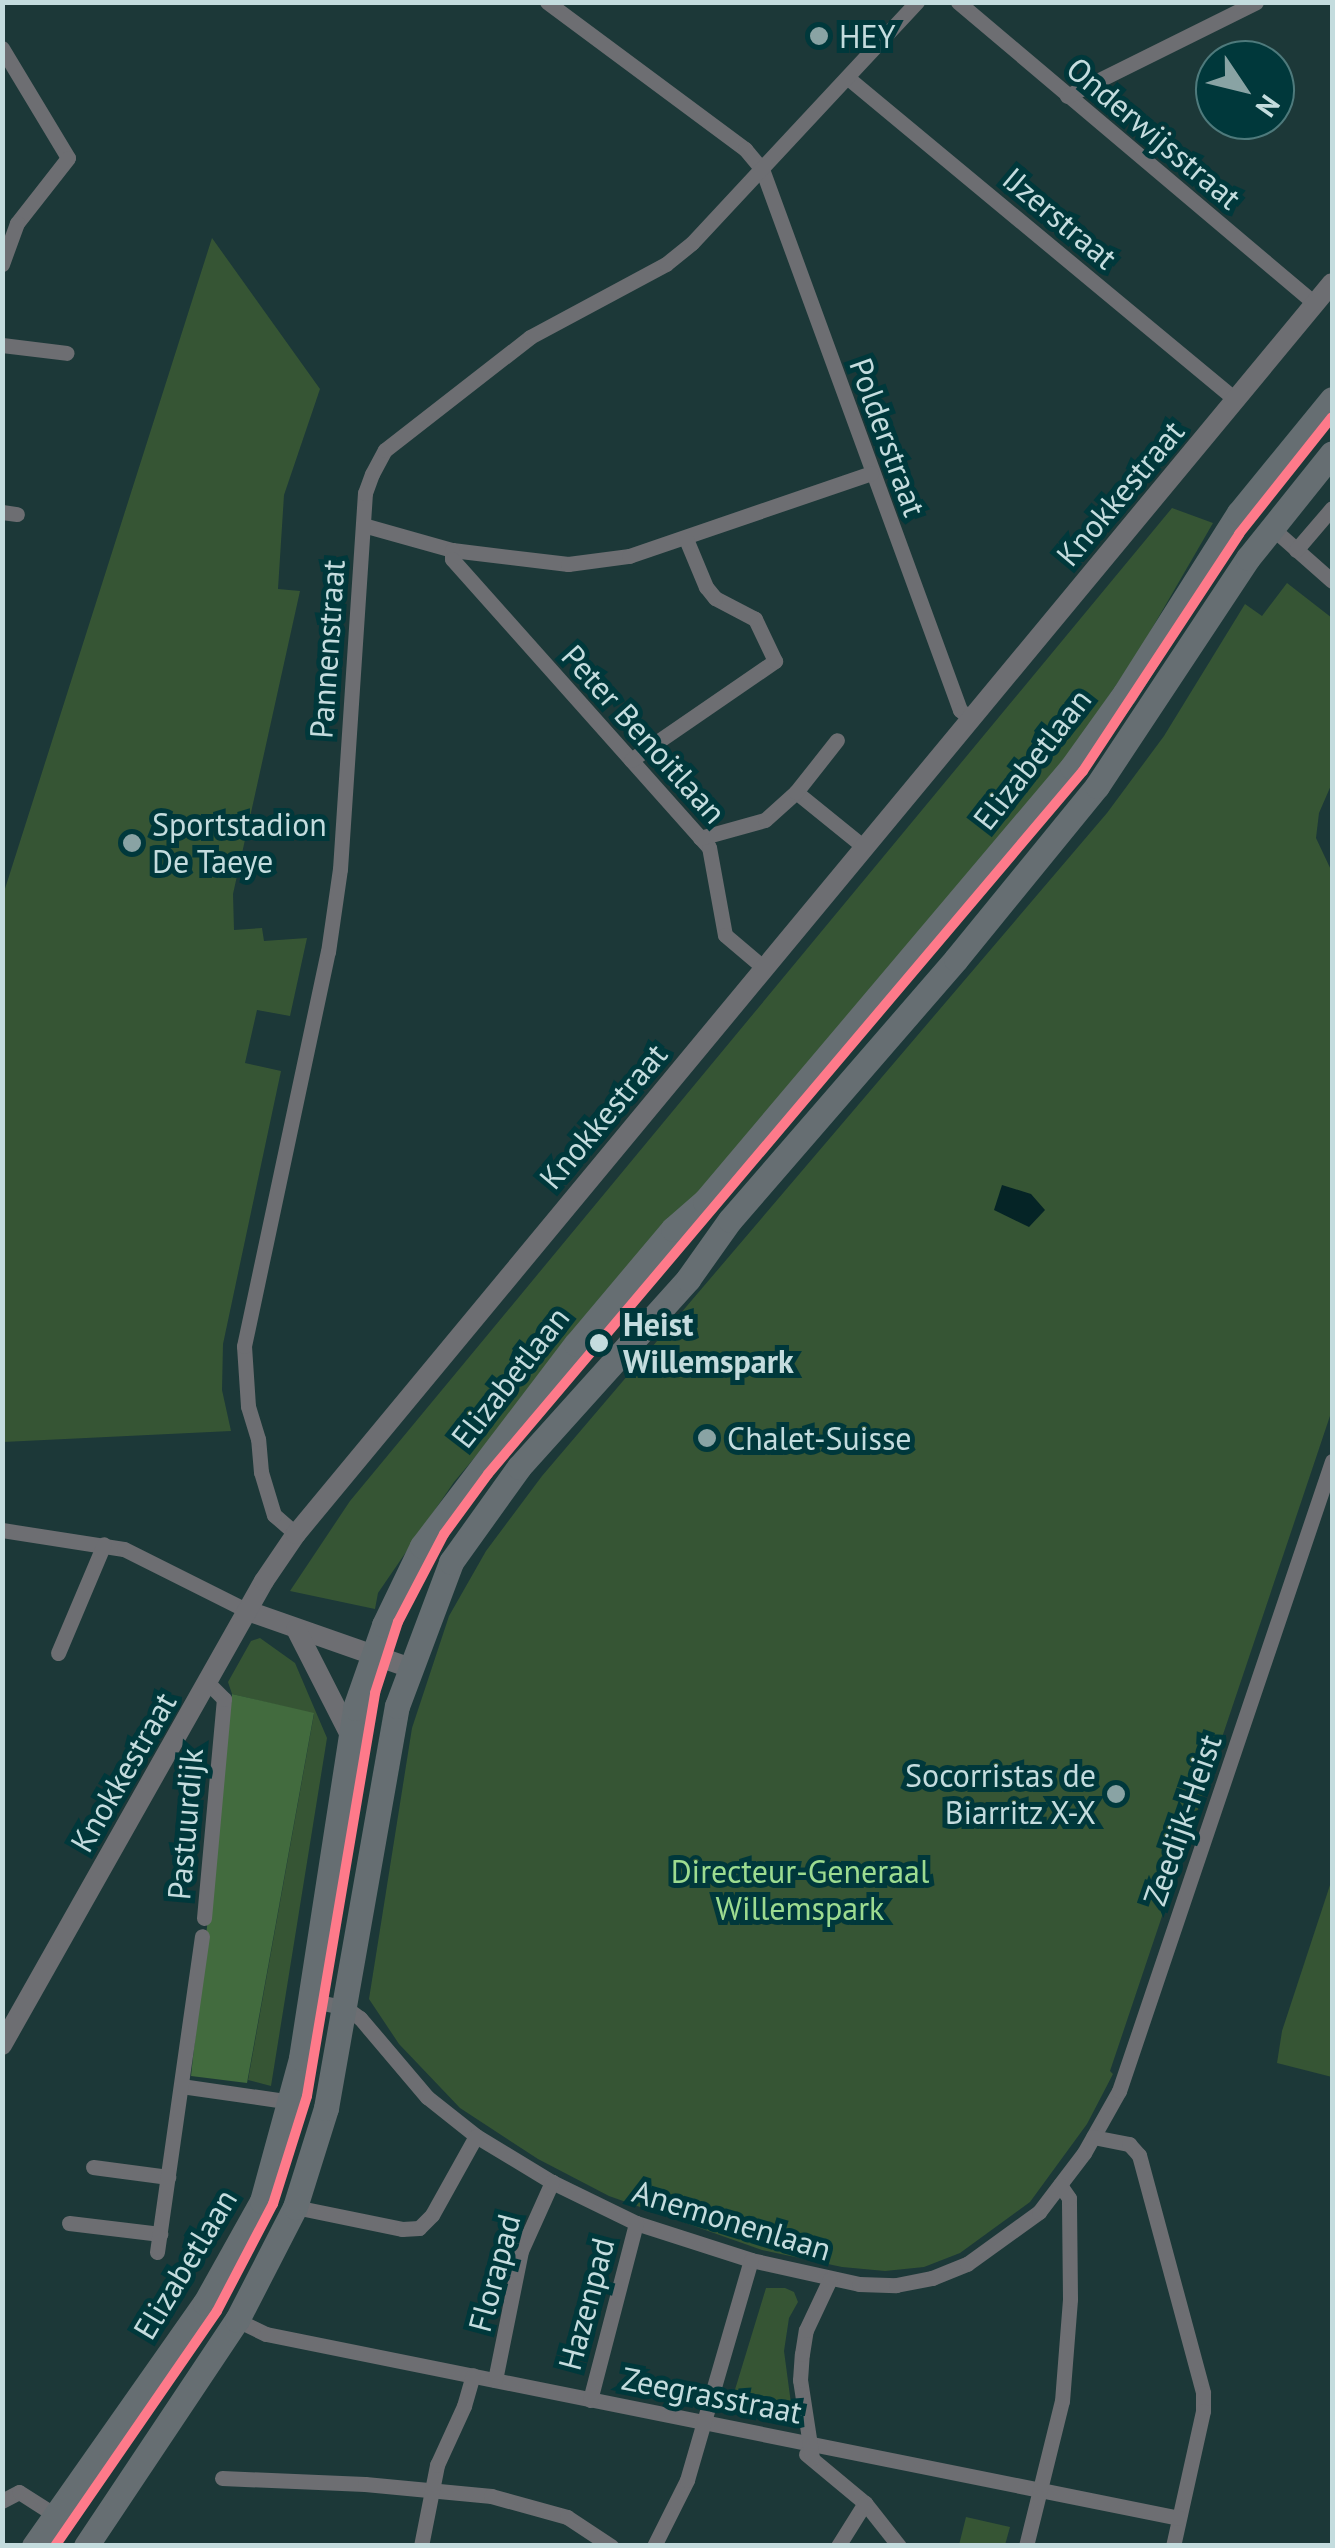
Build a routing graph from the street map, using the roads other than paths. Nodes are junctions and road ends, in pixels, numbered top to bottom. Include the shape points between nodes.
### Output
1 (546, 2) edge
2 (917, 2) edge
3 (958, 2) edge
4 (1256, 2) edge
5 (2, 48) edge
6 (848, 78) junction
7 (1067, 96) junction
8 (762, 169) junction
9 (2, 264) edge
10 (1332, 284) edge
11 (1316, 304) junction
12 (2, 345) edge
13 (67, 354) dead end
14 (1332, 399) edge
15 (1236, 400) junction
16 (1332, 453) edge
17 (871, 474) junction
18 (1332, 508) edge
19 (362, 525) junction
20 (1271, 527) junction
21 (686, 539) junction
22 (452, 550) junction
23 (1296, 550) junction
24 (1332, 581) edge
25 (972, 718) junction
26 (838, 740) dead end
27 (632, 760) junction
28 (796, 792) junction
29 (700, 838) junction
30 (864, 847) junction
31 (764, 968) junction
32 (1332, 1460) edge
33 (2, 1530) edge
34 (296, 1534) junction
35 (104, 1544) junction
36 (248, 1610) junction
37 (296, 1629) junction
38 (58, 1653) dead end
39 (372, 1654) junction
40 (408, 1667) junction
41 (208, 1683) junction
42 (349, 1733) junction
43 (204, 1918) dead end
44 (202, 1936) dead end
45 (309, 2000) junction
46 (346, 2008) junction
47 (2, 2045) edge
48 (182, 2086) junction
49 (292, 2102) junction
50 (1097, 2131) junction
51 (476, 2136) junction
52 (94, 2166) dead end
53 (168, 2178) junction
54 (552, 2182) junction
55 (1060, 2185) junction
56 (295, 2207) junction
57 (69, 2223) dead end
58 (636, 2223) junction
59 (160, 2234) junction
60 (158, 2252) dead end
61 (751, 2260) junction
62 (830, 2279) junction
63 (237, 2320) junction
64 (473, 2375) junction
65 (495, 2380) junction
66 (590, 2400) junction
67 (706, 2421) junction
68 (813, 2450) junction
69 (222, 2478) dead end
70 (1039, 2489) junction
71 (431, 2493) junction
72 (2, 2501) edge
73 (865, 2504) junction
74 (56, 2515) junction
75 (1179, 2518) junction
76 (34, 2546) edge
77 (86, 2546) edge
78 (421, 2546) edge
79 (611, 2546) edge
80 (654, 2546) edge
81 (838, 2546) edge
82 (899, 2546) edge
83 (1026, 2546) edge
84 (1173, 2546) edge

1 - 8 street via 745,149
2 - 6 street, Pannenstraat
3 - 7 street, Onderwijsstraat
4 - 7 street
5 - 9 street via 68,158 17,223
6 - 8 street, Pannenstraat
6 - 15 street, IJzerstraat
7 - 11 street, Onderwijsstraat
8 - 17 street, Polderstraat
8 - 19 street, Pannenstraat via 666,264 530,337 385,450 364,493
10 - 11 street, Knokkestraat
11 - 15 street, Knokkestraat
12 - 13 street
14 - 39 main road, Elizabetlaan via 1239,513 1072,767 705,1201 654,1251 467,1482 411,1566
15 - 25 street, Knokkestraat
16 - 20 main road, Elizabetlaan
17 - 21 street
17 - 25 street, Polderstraat via 960,710
18 - 23 street
19 - 22 street
19 - 34 street, Pannenstraat via 340,870 244,1346 261,1472 274,1515
20 - 23 street
20 - 40 main road, Elizabetlaan via 1087,799 730,1220 688,1279 491,1502 439,1585
21 - 22 street via 568,564
21 - 27 street via 706,586 754,620 776,661
22 - 27 street, Peter Benoitlaan via 452,559
23 - 24 street
25 - 30 street, Knokkestraat
26 - 28 street
27 - 29 street, Peter Benoitlaan
28 - 29 street via 765,820
28 - 30 street
29 - 31 street, Peter Benoitlaan via 712,856 725,935
30 - 31 street, Knokkestraat
31 - 34 street, Knokkestraat
32 - 50 street, Zeedijk-Heist via 1128,2068
33 - 35 street
34 - 36 street, Knokkestraat
35 - 36 street via 144,1556
35 - 38 street
36 - 37 street
36 - 41 street, Knokkestraat
37 - 39 street
37 - 42 street
39 - 40 street
39 - 42 main road, Elizabetlaan
40 - 46 main road, Elizabetlaan
41 - 43 street, Pastuurdijk via 224,1699
41 - 47 street, Knokkestraat
42 - 45 main road, Elizabetlaan
44 - 48 street, Pastuurdijk
45 - 46 street
45 - 49 main road, Elizabetlaan
46 - 51 street, Anemonenlaan via 427,2097
46 - 56 main road, Elizabetlaan via 326,2108
48 - 49 street
48 - 53 street, Pastuurdijk
49 - 74 main road, Elizabetlaan via 262,2201 235,2254
50 - 55 street, Zeedijk-Heist
50 - 75 street via 1139,2155 1203,2393
51 - 54 street, Anemonenlaan
51 - 56 street via 419,2228
52 - 53 street
53 - 59 street, Pastuurdijk
54 - 58 street, Anemonenlaan
54 - 65 street, Florapad via 521,2251
55 - 62 street, Anemonenlaan via 1039,2212 968,2264 896,2285
55 - 70 street via 1069,2198 1070,2299 1062,2402
56 - 63 main road, Elizabetlaan
57 - 59 street
58 - 61 street, Anemonenlaan
58 - 66 street, Hazenpad
59 - 60 street, Pastuurdijk
61 - 62 street, Anemonenlaan
61 - 67 street
62 - 68 street via 802,2354
63 - 64 street, Zeegrasstraat via 266,2334
63 - 77 main road, Elizabetlaan
64 - 65 street, Zeegrasstraat
64 - 71 street
65 - 66 street, Zeegrasstraat
66 - 67 street, Zeegrasstraat
67 - 68 street, Zeegrasstraat
67 - 80 street via 688,2480
68 - 70 street, Zeegrasstraat
68 - 73 street
69 - 71 street
70 - 75 street, Zeegrasstraat
70 - 83 street
71 - 78 street
71 - 79 street via 491,2496 544,2510
72 - 74 street via 19,2492
73 - 81 street
73 - 82 street
74 - 76 main road, Elizabetlaan
75 - 84 street

